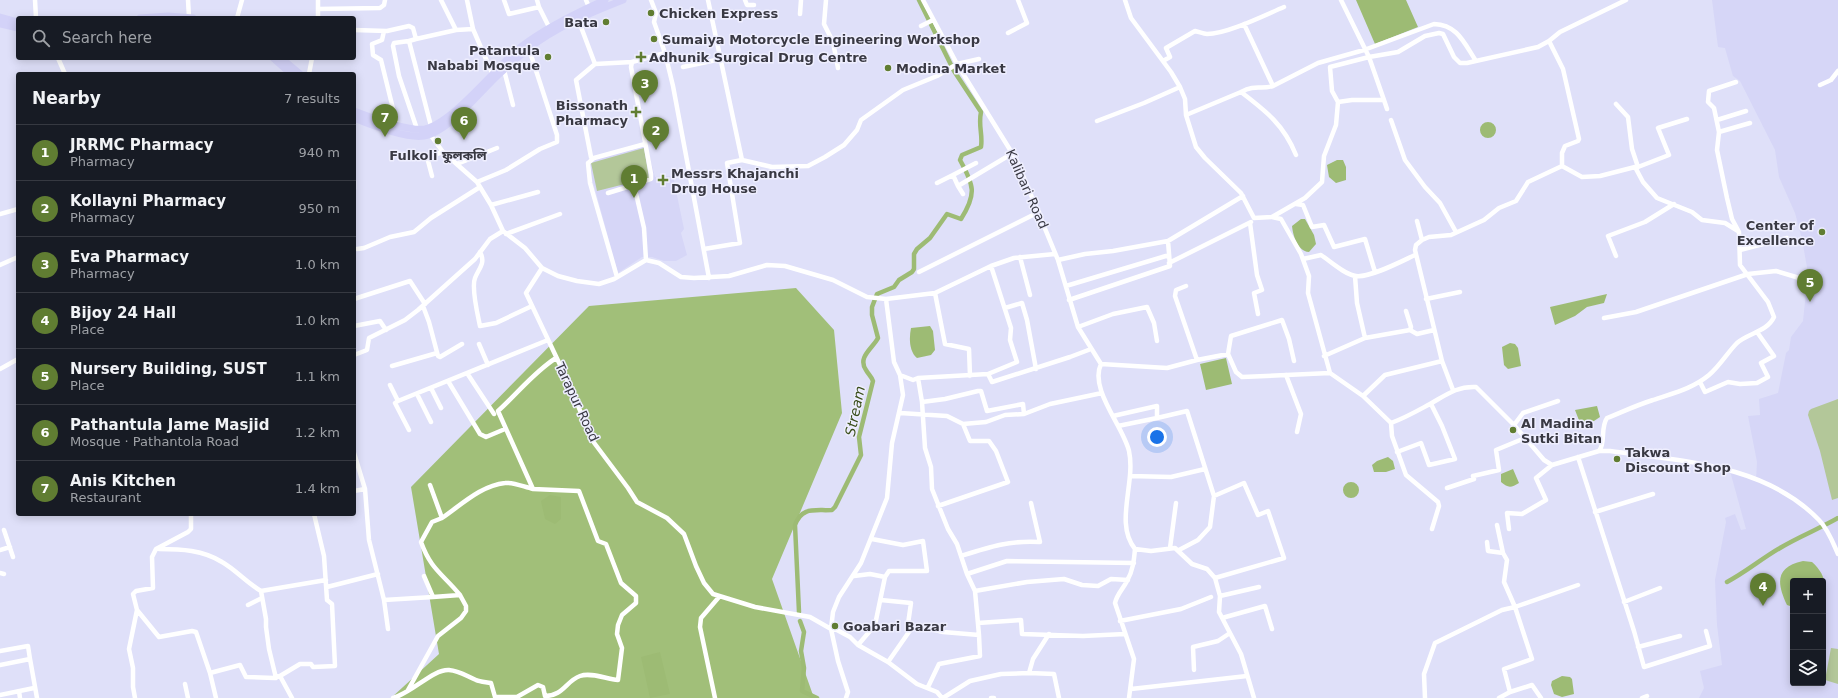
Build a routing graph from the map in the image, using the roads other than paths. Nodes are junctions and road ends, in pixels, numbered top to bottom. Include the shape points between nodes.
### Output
1 (35, 0) edge
2 (188, 0) edge
3 (242, 0) edge
4 (318, 0) edge
5 (385, 0) edge
6 (441, 0) edge
7 (467, 0) edge
8 (504, 0) edge
9 (537, 0) edge
10 (605, 0) edge
11 (651, 0) edge
12 (708, 0) edge
13 (745, 0) edge
14 (801, 0) edge
15 (826, 0) edge
16 (923, 0) edge
17 (1018, 0) edge
18 (1125, 0) edge
19 (1341, 0) edge
20 (1626, 0) edge
21 (618, 1) edge
22 (587, 4) edge
23 (754, 5) dead end
24 (539, 7) junction
25 (1284, 7) dead end
26 (318, 9) junction
27 (800, 14) dead end
28 (36, 16) edge
29 (191, 16) edge
30 (238, 16) edge
31 (318, 16) edge
32 (0, 17) edge
33 (578, 19) junction
34 (933, 20) junction
35 (16, 21) edge
36 (0, 24) edge
37 (1244, 24) junction
38 (921, 26) dead end
39 (16, 28) edge
40 (473, 29) junction
41 (356, 30) edge
42 (456, 30) junction
43 (384, 31) junction
44 (551, 31) junction
45 (1008, 33) dead end
46 (942, 36) junction
47 (416, 39) junction
48 (932, 40) dead end
49 (408, 41) junction
50 (1549, 41) junction
51 (529, 48) junction
52 (1364, 50) junction
53 (665, 53) junction
54 (1369, 57) junction
55 (721, 59) junction
56 (59, 60) edge
57 (275, 60) edge
58 (283, 60) edge
59 (312, 60) edge
60 (979, 60) dead end
61 (1163, 61) junction
62 (1476, 61) junction
63 (632, 62) junction
64 (595, 64) junction
65 (957, 64) junction
66 (683, 67) dead end
67 (838, 68) dead end
68 (504, 70) junction
69 (1838, 71) edge
70 (64, 72) edge
71 (289, 72) edge
72 (298, 72) edge
73 (309, 72) edge
74 (492, 73) junction
75 (1736, 82) dead end
76 (484, 85) junction
77 (1820, 85) dead end
78 (1274, 86) junction
79 (1180, 87) junction
80 (1241, 92) junction
81 (1384, 100) junction
82 (1338, 102) junction
83 (1616, 104) dead end
84 (513, 105) dead end
85 (1387, 109) dead end
86 (1746, 110) dead end
87 (356, 112) edge
88 (1186, 115) junction
89 (356, 119) edge
90 (1687, 119) dead end
91 (1391, 120) dead end
92 (1717, 120) junction
93 (1097, 121) dead end
94 (1750, 123) dead end
95 (397, 125) junction
96 (424, 128) junction
97 (1719, 132) junction
98 (430, 135) junction
99 (645, 144) junction
100 (497, 148) dead end
101 (443, 152) junction
102 (1012, 154) junction
103 (1296, 155) dead end
104 (592, 158) dead end
105 (742, 160) junction
106 (976, 163) dead end
107 (457, 164) junction
108 (1562, 166) junction
109 (1637, 167) junction
110 (953, 175) junction
111 (432, 176) dead end
112 (477, 182) junction
113 (937, 183) dead end
114 (634, 185) junction
115 (958, 186) junction
116 (480, 187) junction
117 (538, 192) dead end
118 (608, 193) dead end
119 (963, 194) dead end
120 (1243, 196) junction
121 (1296, 204) junction
122 (1674, 204) junction
123 (491, 205) junction
124 (16, 210) edge
125 (1039, 212) junction
126 (0, 214) edge
127 (560, 214) dead end
128 (1272, 217) junction
129 (1254, 218) junction
130 (1417, 220) dead end
131 (1250, 223) junction
132 (504, 232) junction
133 (1456, 232) junction
134 (1739, 232) junction
135 (1787, 238) dead end
136 (1422, 240) junction
137 (1168, 241) junction
138 (358, 249) dead end
139 (704, 249) junction
140 (1740, 250) junction
141 (480, 252) junction
142 (1055, 254) junction
143 (1169, 255) junction
144 (1415, 255) junction
145 (1616, 256) dead end
146 (16, 257) edge
147 (1020, 257) junction
148 (1303, 259) junction
149 (646, 260) junction
150 (1058, 260) junction
151 (1169, 263) junction
152 (0, 265) edge
153 (991, 266) junction
154 (542, 268) junction
155 (919, 272) dead end
156 (1375, 272) junction
157 (1748, 274) junction
158 (1355, 276) junction
159 (617, 277) junction
160 (709, 278) junction
161 (1806, 280) dead end
162 (1066, 286) junction
163 (1186, 286) dead end
164 (1460, 292) dead end
165 (935, 293) junction
166 (1030, 295) dead end
167 (356, 298) edge
168 (886, 299) junction
169 (1426, 299) junction
170 (1069, 300) junction
171 (424, 305) junction
172 (532, 306) junction
173 (1004, 308) junction
174 (1406, 310) dead end
175 (1258, 314) dead end
176 (1604, 318) dead end
177 (356, 326) edge
178 (1078, 327) junction
179 (386, 330) junction
180 (1410, 330) junction
181 (1434, 330) junction
182 (1758, 332) junction
183 (1364, 338) junction
184 (548, 340) junction
185 (1157, 341) dead end
186 (462, 344) dead end
187 (479, 344) dead end
188 (1091, 349) junction
189 (356, 354) edge
190 (437, 354) junction
191 (1228, 354) junction
192 (1324, 356) junction
193 (556, 358) junction
194 (16, 360) edge
195 (1197, 360) junction
196 (1294, 360) dead end
197 (1442, 361) junction
198 (1101, 364) junction
199 (488, 365) junction
200 (392, 366) dead end
201 (0, 369) edge
202 (1036, 369) junction
203 (467, 373) junction
204 (1330, 373) junction
205 (988, 374) junction
206 (900, 375) junction
207 (1286, 375) junction
208 (970, 376) junction
209 (918, 378) junction
210 (448, 381) junction
211 (1700, 382) junction
212 (390, 385) dead end
213 (431, 388) junction
214 (1453, 390) junction
215 (1102, 393) junction
216 (417, 394) junction
217 (1363, 396) junction
218 (398, 401) junction
219 (1558, 401) dead end
220 (922, 402) junction
221 (1431, 404) junction
222 (441, 408) dead end
223 (900, 413) junction
224 (494, 414) dead end
225 (922, 414) junction
226 (1024, 414) junction
227 (1113, 416) junction
228 (1157, 418) junction
229 (431, 422) dead end
230 (1391, 423) junction
231 (963, 424) junction
232 (1514, 425) junction
233 (1118, 426) junction
234 (505, 429) junction
235 (409, 430) dead end
236 (1297, 432) dead end
237 (1525, 438) junction
238 (1599, 451) junction
239 (1397, 452) junction
240 (1578, 457) junction
241 (356, 460) edge
242 (1552, 465) junction
243 (1205, 469) junction
244 (1130, 476) junction
245 (430, 485) dead end
246 (1447, 488) dead end
247 (365, 489) junction
248 (533, 490) junction
249 (356, 491) edge
250 (1652, 494) dead end
251 (1214, 496) junction
252 (1031, 503) dead end
253 (1176, 503) dead end
254 (938, 506) junction
255 (1595, 512) junction
256 (191, 516) edge
257 (314, 516) edge
258 (442, 518) junction
259 (1497, 525) dead end
260 (1432, 529) dead end
261 (1509, 529) dead end
262 (4, 530) dead end
263 (872, 539) junction
264 (1487, 542) dead end
265 (10, 547) junction
266 (1170, 548) junction
267 (156, 549) junction
268 (1135, 549) junction
269 (0, 550) edge
270 (1179, 550) junction
271 (1503, 552) junction
272 (1838, 554) edge
273 (961, 556) junction
274 (13, 557) dead end
275 (1134, 563) junction
276 (378, 574) junction
277 (967, 574) junction
278 (424, 576) dead end
279 (854, 576) junction
280 (885, 577) junction
281 (1215, 578) junction
282 (326, 580) junction
283 (1128, 580) junction
284 (1578, 585) dead end
285 (327, 587) junction
286 (1259, 587) dead end
287 (1660, 588) dead end
288 (261, 591) junction
289 (975, 591) junction
290 (460, 595) junction
291 (1220, 596) junction
292 (433, 597) junction
293 (719, 597) junction
294 (1210, 597) dead end
295 (262, 598) junction
296 (384, 600) junction
297 (881, 600) junction
298 (1624, 602) junction
299 (248, 604) dead end
300 (1515, 607) junction
301 (137, 610) junction
302 (1222, 618) junction
303 (1120, 621) junction
304 (978, 623) junction
305 (388, 629) dead end
306 (831, 629) junction
307 (911, 629) junction
308 (1272, 630) dead end
309 (1706, 631) dead end
310 (1230, 633) junction
311 (979, 634) junction
312 (1049, 634) junction
313 (1125, 634) junction
314 (1680, 636) dead end
315 (858, 645) junction
316 (1638, 647) junction
317 (0, 650) edge
318 (30, 659) junction
319 (888, 662) junction
320 (0, 665) edge
321 (1194, 670) dead end
322 (210, 673) junction
323 (1030, 673) junction
324 (1247, 676) junction
325 (278, 677) junction
326 (184, 684) dead end
327 (928, 687) junction
328 (34, 688) junction
329 (1131, 689) junction
330 (19, 691) junction
331 (1510, 692) junction
332 (0, 695) edge
333 (404, 695) junction
334 (8, 696) edge
335 (20, 698) edge
336 (37, 698) edge
337 (135, 698) edge
338 (188, 698) edge
339 (216, 698) edge
340 (292, 698) edge
341 (393, 698) edge
342 (715, 698) edge
343 (846, 698) edge
344 (943, 698) edge
345 (991, 698) edge
346 (994, 698) edge
347 (1059, 698) edge
348 (1129, 698) edge
349 (1254, 698) edge
350 (1425, 698) edge
351 (1499, 698) edge
352 (1541, 698) edge

1 - 28 street
2 - 29 street
3 - 30 street
4 - 26 street
5 - 26 street via 380,8
6 - 42 street
7 - 40 street
8 - 24 street via 509,14
9 - 24 street
10 - 22 main road
11 - 53 street via 656,13 654,22
12 - 55 street
13 - 23 street via 747,5
14 - 27 street
15 - 67 street via 824,24 833,42
16 - 34 street, Kalibari Road
17 - 45 street via 1027,23
18 - 61 street via 1131,18
19 - 52 street
20 - 50 street via 1560,32
21 - 33 main road
22 - 44 main road
24 - 44 street
25 - 37 street
26 - 31 street
32 - 35 main road
33 - 44 main road
33 - 64 street
34 - 38 street
34 - 46 street, Kalibari Road
36 - 39 main road
37 - 61 street via 1207,34 1195,31 1166,48 1170,57
37 - 78 street
40 - 42 street
40 - 74 street
41 - 43 street
42 - 47 street
43 - 47 street via 412,26
43 - 95 street via 382,40 372,44 373,55 381,60
44 - 51 main road
44 - 74 main road via 522,46
46 - 48 street
46 - 65 street, Kalibari Road
47 - 49 street
49 - 96 street
49 - 96 street via 394,43 393,46 399,76
50 - 62 street via 1538,47
50 - 108 street via 1563,69 1579,139 1565,146
51 - 68 main road
51 - 112 street via 557,142 540,149 506,170
52 - 54 street
52 - 62 street via 1434,24 1444,24 1454,29
52 - 78 street via 1318,63
53 - 63 street
53 - 139 street
54 - 62 street via 1398,52 1425,36 1439,32 1443,34 1454,57 1460,63
54 - 81 street
54 - 82 street via 1330,67 1332,91
55 - 66 street
55 - 105 street
56 - 70 street
57 - 71 main road
58 - 72 main road
59 - 73 street
60 - 65 street
61 - 79 street
63 - 64 street
63 - 99 street via 631,76
64 - 104 street via 576,80
65 - 102 street, Kalibari Road
65 - 105 street via 903,90 860,120 857,130 844,145 808,166 772,167
68 - 76 main road
68 - 84 street
69 - 77 street via 1831,80
74 - 76 main road
75 - 92 street via 1709,91 1708,102 1714,108
76 - 96 main road via 443,121
76 - 98 main road via 454,119
78 - 80 street via 1254,86
79 - 88 street via 1185,99
79 - 93 street
80 - 88 street
80 - 103 street via 1273,118 1289,139
81 - 82 street
81 - 85 street
82 - 121 street via 1336,125 1324,156 1322,182
83 - 109 street via 1628,117
86 - 92 street
87 - 95 main road
88 - 120 street via 1196,147
89 - 98 main road via 406,135
90 - 109 street via 1658,128 1669,155
91 - 133 street via 1405,160 1440,203
92 - 97 street
94 - 97 street
95 - 96 main road
96 - 98 street
97 - 134 street via 1717,150 1732,219
98 - 101 street
99 - 114 street via 651,179
99 - 159 street via 594,158 588,163 590,182
100 - 107 street
101 - 107 street
101 - 111 street via 427,157
102 - 115 street
102 - 125 street, Kalibari Road
105 - 139 street via 727,164 740,243
106 - 110 street
107 - 112 street
108 - 109 street via 1582,177 1600,176
108 - 133 street via 1528,182 1512,204 1499,208 1484,220
109 - 122 street via 1643,182 1657,198
110 - 113 street
110 - 115 street
112 - 116 street
114 - 118 street
114 - 149 street via 644,228
115 - 119 street
116 - 123 street
116 - 138 street via 414,232 390,237
117 - 123 street
120 - 129 street
120 - 137 street
121 - 128 street
121 - 156 street via 1303,205 1312,227 1324,225 1334,247 1365,239
122 - 134 street via 1702,220 1725,223
122 - 145 street via 1645,222 1608,236
123 - 132 street
124 - 126 street
125 - 142 street, Kalibari Road
125 - 155 street
127 - 132 street
128 - 129 street
128 - 148 street via 1281,219
129 - 131 street
130 - 136 street
131 - 151 street
131 - 175 street via 1257,275 1262,290 1254,293
132 - 141 street via 490,239
132 - 154 street via 524,248
133 - 136 street
134 - 140 street
135 - 140 street
136 - 144 street via 1416,245
137 - 143 street
137 - 150 street
139 - 160 street
140 - 157 street via 1740,265
141 - 171 street
141 - 172 street via 483,260 474,287 480,326 496,322
142 - 147 street
142 - 150 street, Kalibari Road
143 - 151 street
143 - 162 street
144 - 156 street
144 - 169 street
146 - 152 street
147 - 153 street
147 - 166 street
148 - 158 street via 1321,255 1338,268
148 - 192 street via 1309,276 1308,293
149 - 159 street
149 - 160 street via 659,263 681,277
150 - 162 street, Kalibari Road
151 - 170 street via 1170,266
153 - 165 street
153 - 173 street
154 - 159 street via 558,276 592,284 604,283
154 - 172 street, Tarapur Road via 526,293
156 - 158 street
157 - 161 street via 1776,271
157 - 176 street via 1636,312
157 - 182 street via 1768,302 1774,317 1770,324
158 - 183 street
160 - 168 street via 729,276 767,265 785,266 833,280 872,298
162 - 170 street, Kalibari Road
163 - 195 street via 1176,290 1175,296
164 - 169 street
165 - 168 street
165 - 208 street via 945,344 969,349
167 - 171 street via 410,281
168 - 206 street via 894,362
169 - 181 street
170 - 178 street, Kalibari Road
171 - 179 street via 405,320
171 - 190 street
172 - 184 street, Tarapur Road
173 - 202 street via 1022,303
173 - 205 street via 1011,328 1010,340 1017,362
174 - 180 street
177 - 179 street via 380,321
178 - 185 street via 1113,314 1147,308 1154,323
178 - 188 street, Kalibari Road
179 - 189 street via 370,338 367,350
180 - 181 street via 1414,334
180 - 183 street
181 - 197 street
182 - 211 street via 1738,342 1724,360
182 - 211 street via 1774,356 1761,363 1768,376 1757,383 1728,382 1705,392
183 - 192 street
184 - 193 street, Tarapur Road
184 - 199 street
186 - 190 street via 440,357
187 - 199 street
188 - 198 street, Kalibari Road
188 - 202 street
190 - 200 street
191 - 195 street
191 - 196 street via 1231,336 1282,320
191 - 207 street via 1236,372 1242,377
192 - 204 street
193 - 234 street via 540,368 498,411
193 - 293 street, Tarapur Road via 592,440 637,502 667,518 684,534 704,583
194 - 201 street
195 - 198 street via 1166,368
197 - 214 street
197 - 217 street via 1385,375
198 - 215 street via 1099,369
199 - 203 street
202 - 205 street via 992,382
203 - 210 street
203 - 224 street
204 - 207 street
204 - 217 street
205 - 208 street
206 - 209 street via 913,380
206 - 223 street via 903,395
207 - 236 street via 1301,414
208 - 209 street
209 - 220 street
210 - 213 street
210 - 234 street via 480,434 486,437
211 - 238 street via 1683,391 1607,418
212 - 218 street
213 - 216 street
213 - 222 street
214 - 221 street
214 - 232 street via 1465,386 1476,387
215 - 226 street via 1050,404
215 - 227 street
216 - 218 street
216 - 229 street
217 - 230 street
218 - 235 street via 395,403
219 - 232 street via 1524,413
220 - 225 street
220 - 226 street via 978,391 982,392 987,411 1023,404
221 - 230 street
221 - 239 street via 1455,459 1429,465 1421,442
223 - 225 street
223 - 263 street via 892,443 887,498
225 - 231 street via 947,416
225 - 254 street via 924,448 931,467 932,489
226 - 231 street via 1005,415 986,422
227 - 228 street via 1157,406
227 - 233 street
228 - 233 street
228 - 243 street via 1187,411
230 - 239 street
231 - 254 street via 970,441 989,441 996,451 1008,482
232 - 237 street
233 - 244 street via 1129,453
234 - 248 street
237 - 242 street via 1544,460
237 - 246 street via 1496,450 1499,470 1473,476 1474,479
238 - 240 street
238 - 272 street via 1701,463 1772,485 1800,504 1824,526
239 - 260 street via 1407,476 1438,502
240 - 242 street
240 - 255 street
241 - 247 street
242 - 261 street via 1536,478 1546,500 1522,514 1507,513
243 - 244 street via 1171,477
243 - 251 street
244 - 268 street via 1126,532 1129,542
245 - 258 street
247 - 249 street
247 - 276 street via 369,540
248 - 258 street via 512,484 494,486 480,492
248 - 333 street via 579,491 598,541 606,544 621,583 636,596 636,603 622,615 618,625 617,634 622,648 618,680 599,678 590,674 579,676 554,696 545,696 543,687 538,685 517,697 495,697 491,683 476,681 465,674 448,670 432,676
250 - 255 street
251 - 270 street via 1210,527 1198,540
251 - 281 street via 1244,483 1258,515 1268,511 1284,558
252 - 273 street via 1040,542 1016,541
253 - 266 street
254 - 273 street
255 - 298 street
256 - 267 street via 191,529 188,532
257 - 282 street via 324,556
258 - 290 street via 432,522 421,542 436,570
259 - 271 street
262 - 265 street
263 - 279 street
263 - 280 street via 903,544 923,541 927,571 888,571
264 - 271 street via 1488,551
265 - 269 street
265 - 274 street
266 - 268 street via 1151,551
266 - 270 street
267 - 288 street via 203,553 222,562
267 - 301 street via 152,557 154,585 150,590 136,591 133,594
268 - 275 street
270 - 281 street via 1192,564 1207,569
271 - 300 street via 1507,560 1504,582
273 - 277 street
275 - 277 street via 1007,561
275 - 283 street
276 - 285 street
276 - 296 street
277 - 289 street
278 - 292 street
279 - 280 street via 870,574
279 - 306 street via 839,597 833,612
280 - 297 street
281 - 291 street
282 - 285 street
282 - 288 street
283 - 289 street via 1111,579 1098,586 1082,585 1064,579 1026,582
283 - 303 street via 1116,596 1115,603
284 - 300 street
285 - 325 street via 327,600 332,604 335,666 312,667 311,664 300,664
286 - 291 street
287 - 298 street
288 - 295 street
289 - 304 street
290 - 292 street
290 - 333 street via 466,606 465,614 438,636 423,660 414,682
291 - 302 street
292 - 296 street
293 - 306 street, Tarapur Road via 755,607 810,617
293 - 342 street via 701,618 700,627
294 - 303 street via 1181,608
295 - 299 street
295 - 325 street via 269,649
296 - 305 street
297 - 307 street via 911,603 908,624
297 - 315 street via 875,625
298 - 316 street
300 - 331 street via 1532,659 1504,669
300 - 350 street via 1502,610 1435,643 1424,674
301 - 322 street via 159,637 196,632
301 - 337 street via 129,644
302 - 308 street via 1265,606
302 - 310 street
303 - 313 street
304 - 311 street
304 - 312 street via 1021,620 1022,634
306 - 315 street, Tarapur Road via 850,637
306 - 343 street via 848,692
307 - 311 street via 922,627 943,632
307 - 319 street
309 - 316 street via 1710,646 1644,667
310 - 321 street via 1218,641 1193,647
310 - 324 street via 1241,654
311 - 327 street via 980,656 939,664
312 - 313 street
312 - 323 street via 1033,659
313 - 329 street via 1134,659
314 - 316 street
315 - 319 street, Tarapur Road
317 - 318 street via 28,646
318 - 320 street
318 - 328 street
319 - 327 street, Tarapur Road via 917,684
322 - 325 street via 240,665 246,677
322 - 339 street
323 - 344 street via 1001,674 970,681
323 - 347 street via 1054,674
324 - 329 street
324 - 349 street
325 - 340 street
326 - 338 street
327 - 344 street, Tarapur Road
328 - 330 street
328 - 336 street
329 - 348 street
330 - 334 street
330 - 335 street
331 - 351 street
331 - 352 street via 1532,685
332 - 334 street
333 - 341 street
345 - 346 street

